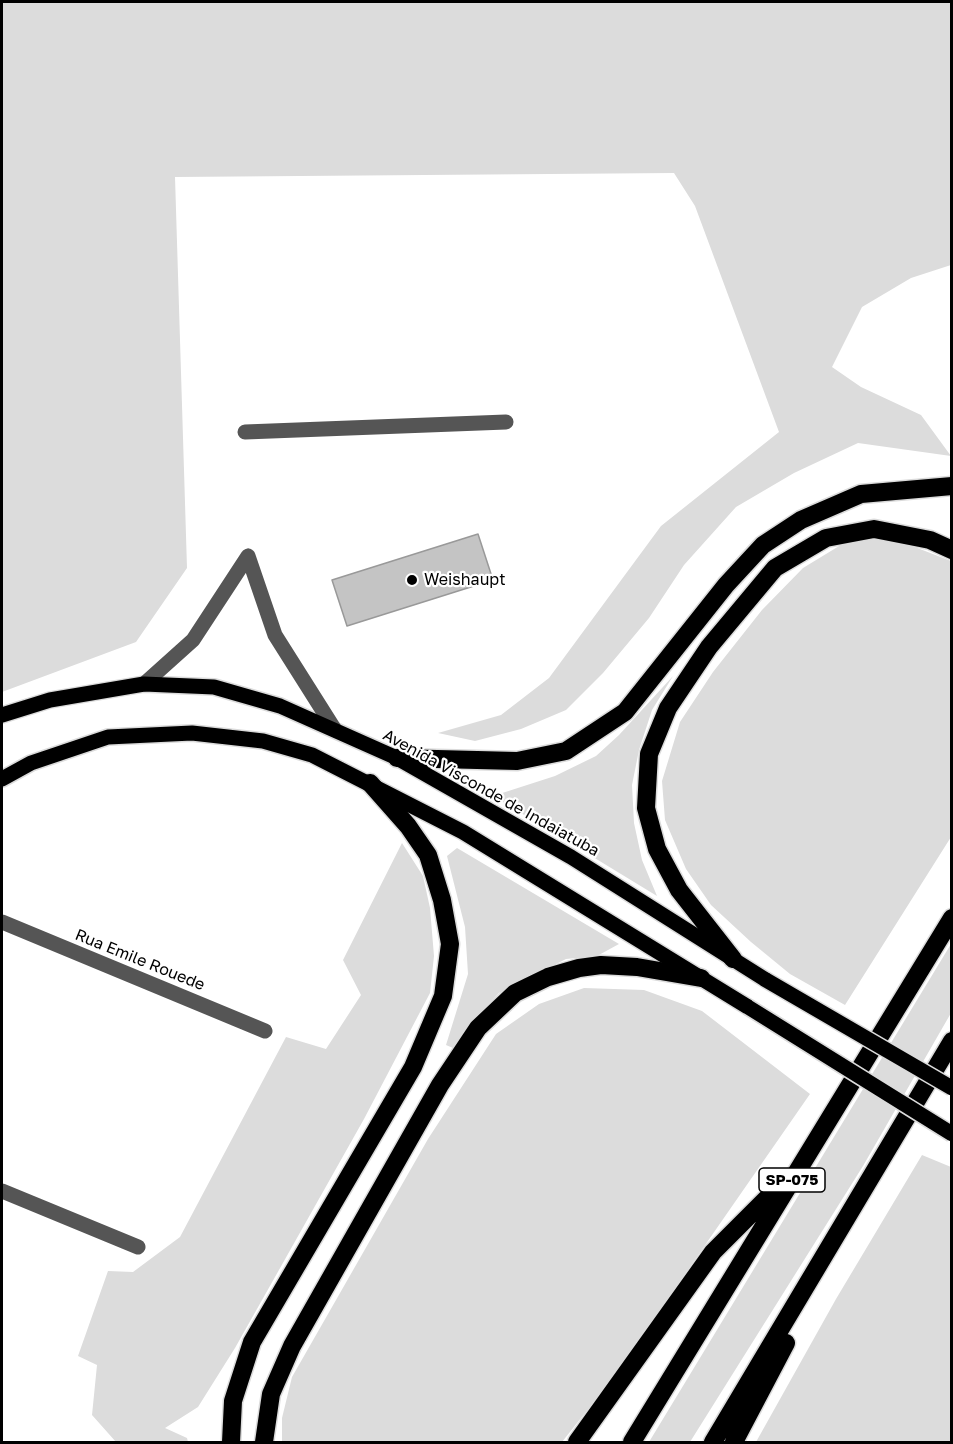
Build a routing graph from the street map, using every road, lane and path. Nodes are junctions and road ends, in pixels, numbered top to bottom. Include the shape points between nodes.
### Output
1 (506, 422) dead end
2 (245, 432) dead end
3 (951, 486) edge
4 (951, 550) edge
5 (144, 684) junction
6 (2, 715) edge
7 (335, 730) junction
8 (397, 758) junction
9 (2, 779) edge
10 (370, 783) junction
11 (951, 918) edge
12 (2, 922) edge
13 (733, 959) junction
14 (701, 978) junction
15 (266, 1031) dead end
16 (951, 1041) edge
17 (951, 1088) edge
18 (951, 1134) edge
19 (803, 1162) junction
20 (2, 1191) edge
21 (848, 1219) junction
22 (138, 1246) dead end
23 (231, 1443) edge
24 (264, 1443) edge
25 (577, 1443) edge
26 (632, 1443) edge
27 (713, 1443) edge
28 (734, 1443) edge

1 - 2 street
3 - 8 highway via 861,494 801,520 773,539 726,585 625,712 566,751 517,761
4 - 13 highway via 930,540 874,529 826,538 776,568 709,647 668,708 649,754 646,808 657,849 679,890
5 - 6 main road, Avenida Visconde de Indaiatuba via 50,700
5 - 7 main road, Avenida Visconde de Indaiatuba via 214,687 280,706
5 - 7 street via 194,640 248,556 275,635
7 - 8 main road, Avenida Visconde de Indaiatuba
8 - 13 main road, Avenida Visconde de Indaiatuba via 571,857
9 - 10 main road via 31,763 108,737 192,733 283,746 312,755
10 - 14 main road via 463,832
10 - 23 highway via 428,855 450,944 443,996 413,1066 252,1342 233,1401
11 - 19 highway, SP-075
12 - 15 street, Rua Emile Rouede
13 - 17 main road, Avenida Visconde de Indaiatuba, bridge
14 - 18 main road, bridge
14 - 24 highway via 637,966 579,968 515,993 478,1028 440,1085 292,1346 271,1394
16 - 21 highway
19 - 25 highway via 713,1252
19 - 26 highway, SP-075
20 - 22 street
21 - 27 highway
21 - 28 highway

